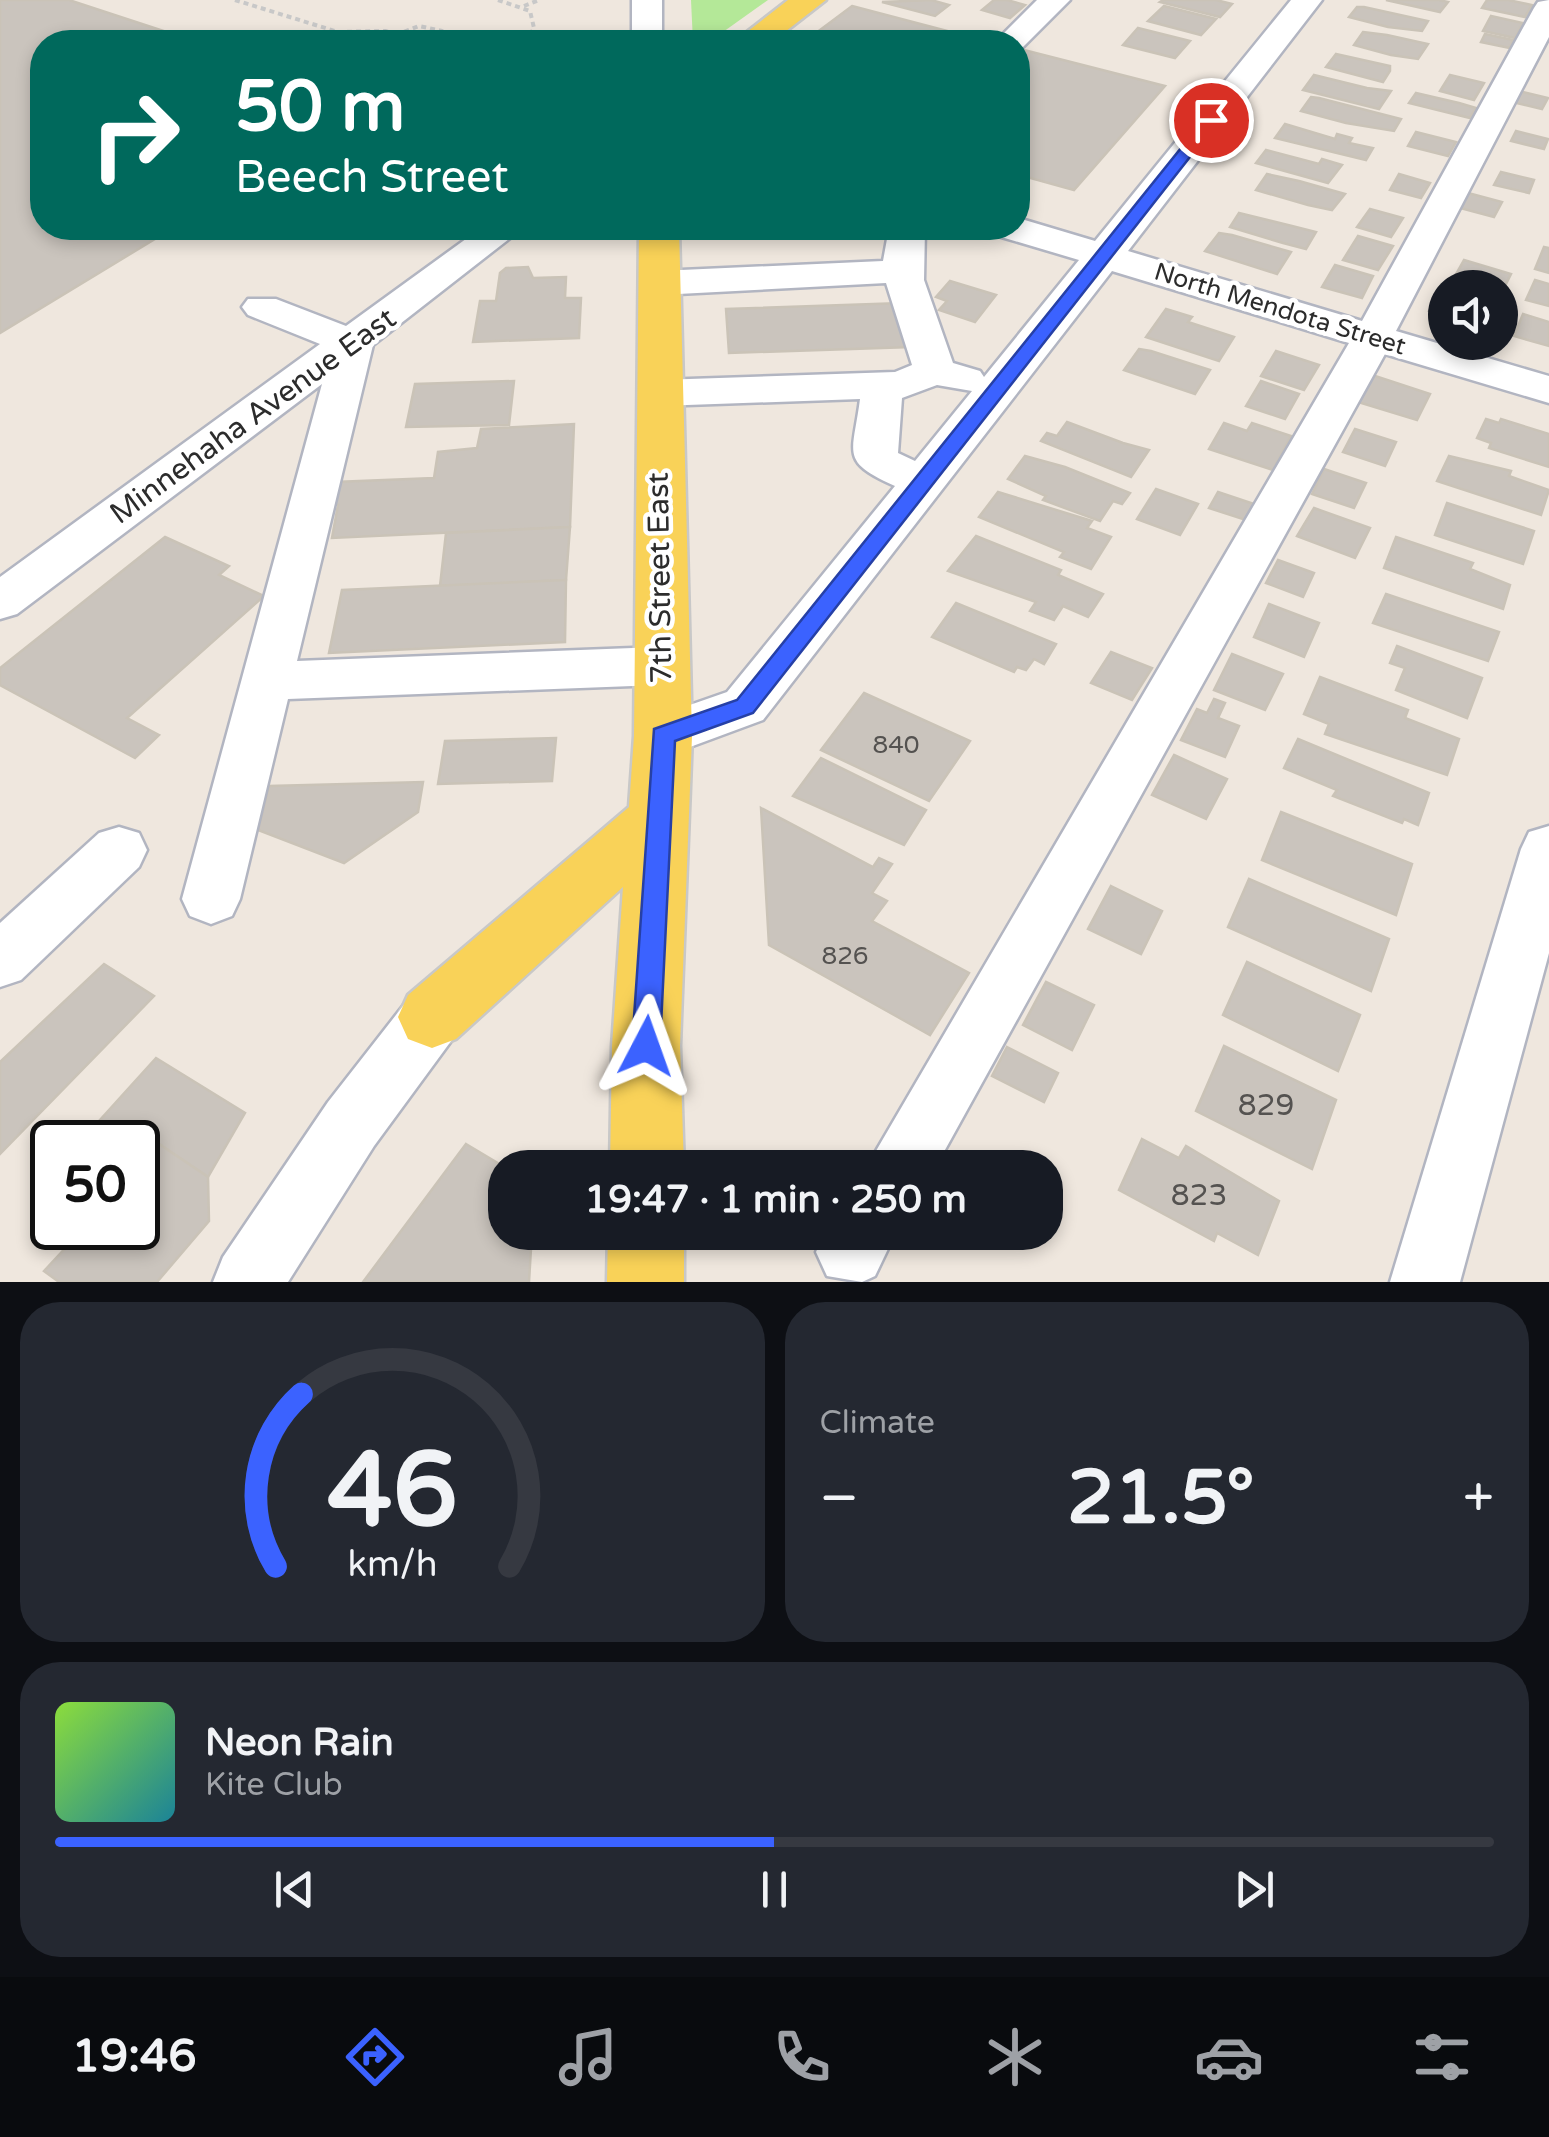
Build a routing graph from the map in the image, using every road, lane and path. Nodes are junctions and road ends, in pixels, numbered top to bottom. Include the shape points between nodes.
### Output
1 (235, 0) edge
2 (498, 0) edge
3 (539, 0) edge
4 (647, 0) edge
5 (808, 0) edge
6 (1055, 0) edge
7 (1306, 0) edge
8 (523, 6) junction
9 (1549, 8) edge
10 (332, 30) edge
11 (407, 30) edge
12 (437, 30) edge
13 (533, 30) edge
14 (647, 30) edge
15 (767, 30) edge
16 (1023, 30) edge
17 (1030, 234) edge
18 (488, 240) edge
19 (658, 240) edge
20 (902, 240) edge
21 (1103, 256) junction
22 (905, 271) junction
23 (659, 283) junction
24 (262, 307) dead end
25 (1373, 337) junction
26 (353, 343) junction
27 (936, 371) junction
28 (882, 386) junction
29 (994, 388) junction
30 (1549, 390) edge
31 (658, 394) junction
32 (922, 481) junction
33 (0, 602) edge
34 (660, 666) junction
35 (267, 681) junction
36 (663, 736) junction
37 (661, 815) junction
38 (1549, 849) edge
39 (119, 850) dead end
40 (212, 899) dead end
41 (0, 961) edge
42 (432, 1017) joint
43 (647, 1150) edge
44 (910, 1150) edge
45 (646, 1250) edge
46 (248, 1282) edge
47 (646, 1282) edge
48 (1425, 1282) edge

1 - 10 path
2 - 8 path
3 - 8 path
4 - 14 street
5 - 15 main road
6 - 16 street
7 - 21 street
8 - 13 path
9 - 25 street
11 - 12 path
17 - 21 street, North Mendota Street
18 - 26 street, Minnehaha Avenue East
19 - 23 main road, 7th Street East
20 - 22 street
21 - 25 street, North Mendota Street
21 - 29 street
22 - 23 street
22 - 27 street
23 - 31 main road, 7th Street East
24 - 26 street
25 - 30 street, North Mendota Street
25 - 44 street
26 - 33 street, Minnehaha Avenue East
26 - 35 street
27 - 28 street
27 - 29 street
28 - 31 street
28 - 32 street via 875,460
29 - 32 street
31 - 34 main road, 7th Street East
32 - 36 street via 745,706
34 - 35 street
34 - 36 main road, 7th Street East
35 - 40 street
36 - 37 main road, 7th Street East
37 - 42 main road
37 - 43 main road, 7th Street East via 646,1046
38 - 48 street
39 - 41 street
42 - 46 street via 350,1124
45 - 47 main road

